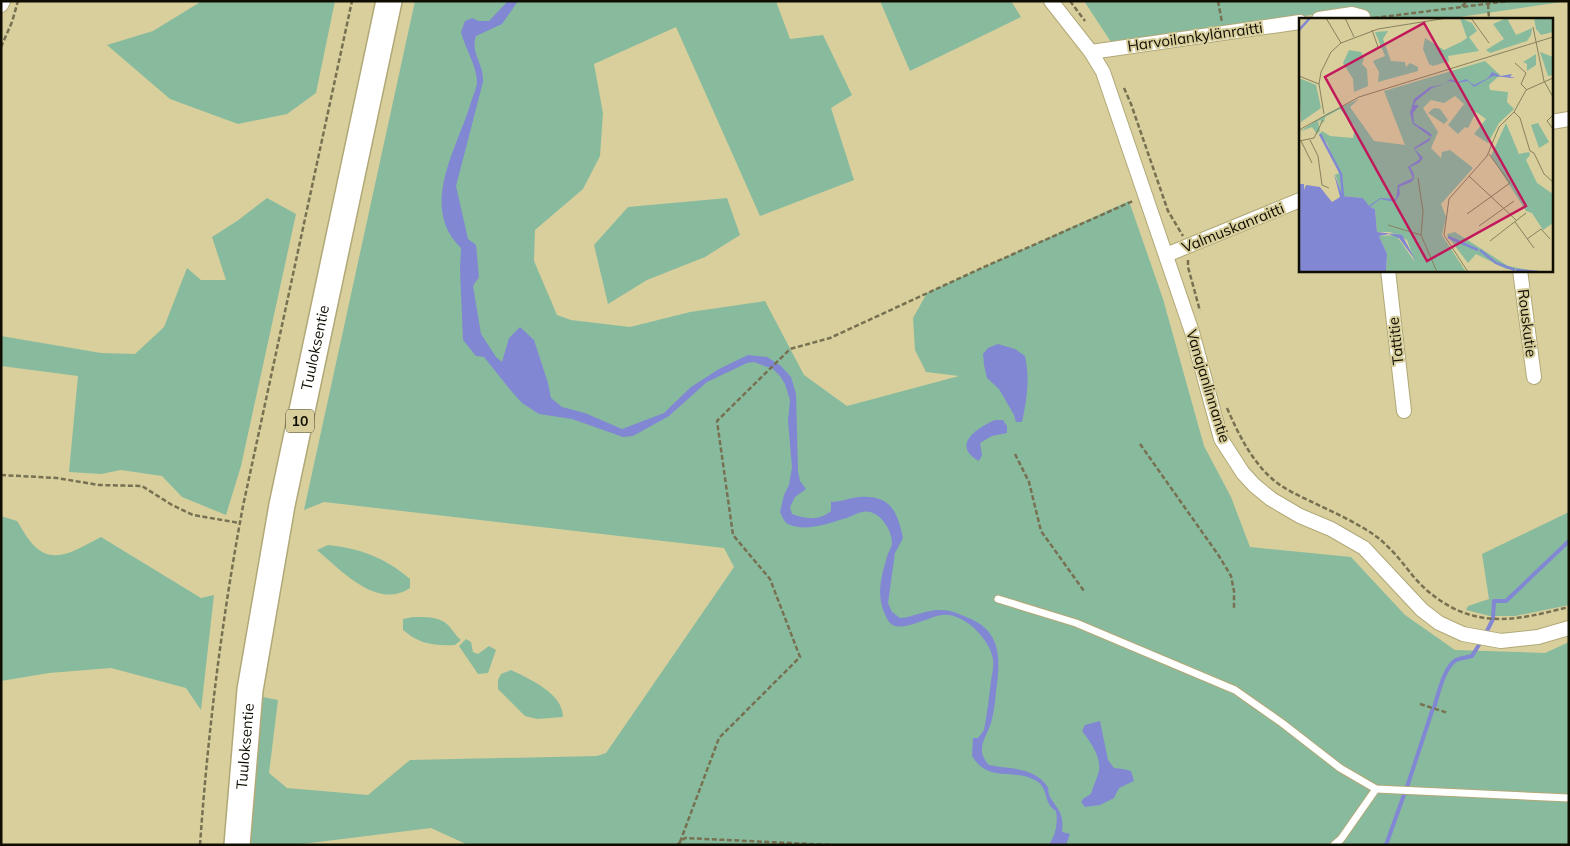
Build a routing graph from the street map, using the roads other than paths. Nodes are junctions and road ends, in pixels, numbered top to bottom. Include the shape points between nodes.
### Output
1 (3, 1) edge
2 (389, 1) edge
3 (1051, 1) edge
4 (1, 5) edge
5 (1326, 18) edge
6 (1362, 18) edge
7 (1299, 22) edge
8 (1091, 52) junction
9 (1569, 119) edge
10 (1552, 122) edge
11 (1299, 200) edge
12 (1166, 255) junction
13 (1388, 271) edge
14 (1520, 271) edge
15 (1534, 377) dead end
16 (1404, 411) dead end
17 (998, 599) dead end
18 (1569, 628) edge
19 (1376, 789) junction
20 (1569, 798) edge
21 (237, 845) edge
22 (1334, 845) edge

1 - 4 street
2 - 21 highway, Tuuloksentie / 10 via 282,504 250,690
3 - 8 street, Vanajanlinnantie
5 - 6 street via 1352,14
7 - 8 street, Harvoilankylänraitti
8 - 12 street, Vanajanlinnantie via 1112,96
9 - 10 street
11 - 12 street, Valmuskanraitti
12 - 18 street, Vanajanlinnantie via 1192,332 1221,439 1254,485 1300,516 1364,548 1439,624 1462,634 1501,641 1538,637
13 - 16 street, Tattitie
14 - 15 street, Rouskutie
17 - 19 lane via 1076,623 1236,690 1340,768
19 - 20 lane
19 - 22 lane

